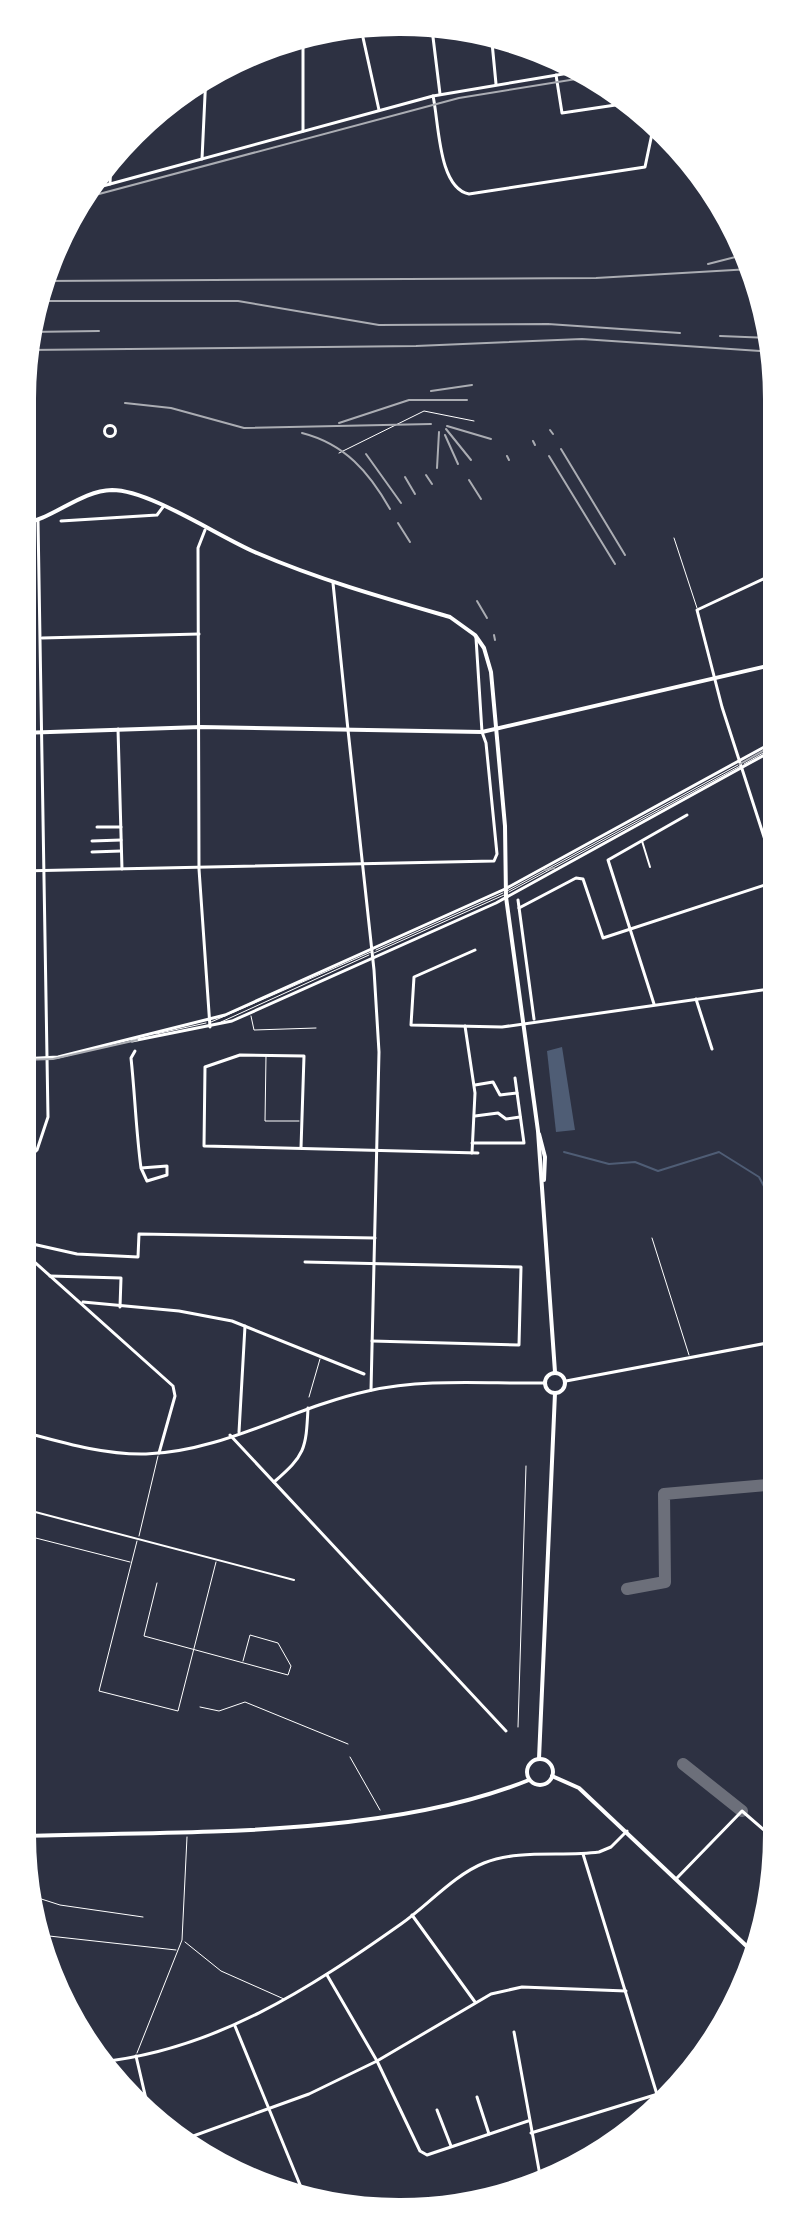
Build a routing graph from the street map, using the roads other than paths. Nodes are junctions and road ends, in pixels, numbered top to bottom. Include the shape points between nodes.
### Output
1 (363, 36) edge
2 (433, 36) edge
3 (492, 46) edge
4 (303, 47) edge
5 (564, 74) edge
6 (556, 75) junction
7 (496, 84) junction
8 (205, 90) edge
9 (440, 94) junction
10 (433, 96) junction
11 (615, 105) edge
12 (379, 111) junction
13 (303, 128) junction
14 (652, 135) edge
15 (202, 159) junction
16 (110, 177) edge
17 (110, 184) junction
18 (104, 186) edge
19 (474, 421) dead end
20 (339, 453) dead end
21 (163, 507) junction
22 (38, 520) junction
23 (34, 521) edge
24 (61, 521) dead end
25 (205, 530) junction
26 (674, 538) dead end
27 (765, 578) edge
28 (333, 583) junction
29 (697, 610) junction
30 (199, 634) junction
31 (475, 635) junction
32 (42, 638) junction
33 (765, 667) edge
34 (714, 680) junction
35 (201, 727) junction
36 (118, 729) junction
37 (497, 729) junction
38 (348, 730) junction
39 (34, 732) edge
40 (43, 732) junction
41 (482, 732) junction
42 (765, 751) edge
43 (765, 751) edge
44 (740, 765) junction
45 (503, 803) junction
46 (492, 804) junction
47 (687, 815) dead end
48 (97, 827) dead end
49 (121, 827) junction
50 (121, 840) junction
51 (642, 840) junction
52 (92, 841) dead end
53 (765, 842) edge
54 (121, 851) junction
55 (92, 852) dead end
56 (362, 865) junction
57 (650, 867) dead end
58 (199, 869) junction
59 (122, 870) junction
60 (34, 871) edge
61 (46, 871) junction
62 (765, 883) edge
63 (505, 893) junction
64 (518, 900) dead end
65 (519, 908) junction
66 (629, 930) junction
67 (475, 950) dead end
68 (372, 952) junction
69 (765, 989) edge
70 (696, 998) junction
71 (654, 1004) junction
72 (250, 1013) junction
73 (535, 1020) junction
74 (523, 1021) junction
75 (210, 1024) junction
76 (465, 1026) junction
77 (316, 1028) dead end
78 (133, 1040) junction
79 (712, 1049) dead end
80 (135, 1051) joint
81 (266, 1055) junction
82 (34, 1059) edge
83 (48, 1059) junction
84 (515, 1078) dead end
85 (474, 1085) junction
86 (517, 1093) junction
87 (473, 1116) junction
88 (520, 1117) junction
89 (302, 1121) junction
90 (472, 1143) junction
91 (301, 1148) junction
92 (377, 1150) junction
93 (34, 1153) edge
94 (472, 1153) junction
95 (478, 1153) dead end
96 (141, 1168) junction
97 (375, 1238) junction
98 (652, 1238) dead end
99 (34, 1244) edge
100 (34, 1262) edge
101 (305, 1262) dead end
102 (374, 1264) junction
103 (50, 1276) junction
104 (83, 1302) junction
105 (120, 1307) junction
106 (245, 1326) junction
107 (372, 1341) junction
108 (765, 1344) edge
109 (321, 1356) junction
110 (690, 1358) junction
111 (555, 1372) junction
112 (364, 1374) dead end
113 (566, 1381) junction
114 (545, 1383) junction
115 (371, 1390) junction
116 (555, 1393) junction
117 (309, 1397) dead end
118 (308, 1408) junction
119 (239, 1432) junction
120 (34, 1435) edge
121 (230, 1435) junction
122 (159, 1453) junction
123 (526, 1466) dead end
124 (274, 1482) junction
125 (34, 1512) edge
126 (34, 1538) edge
127 (138, 1539) junction
128 (217, 1559) junction
129 (132, 1562) junction
130 (294, 1580) dead end
131 (157, 1583) dead end
132 (194, 1649) junction
133 (243, 1661) junction
134 (200, 1707) dead end
135 (518, 1727) dead end
136 (506, 1731) dead end
137 (348, 1744) dead end
138 (350, 1757) dead end
139 (539, 1759) junction
140 (552, 1776) junction
141 (529, 1780) junction
142 (380, 1810) dead end
143 (627, 1831) junction
144 (765, 1831) edge
145 (34, 1835) edge
146 (187, 1837) dead end
147 (583, 1854) junction
148 (676, 1879) junction
149 (40, 1898) edge
150 (412, 1915) junction
151 (143, 1917) dead end
152 (48, 1936) edge
153 (182, 1940) junction
154 (748, 1947) edge
155 (179, 1950) junction
156 (327, 1975) junction
157 (626, 1991) junction
158 (286, 2000) junction
159 (475, 2002) junction
160 (235, 2026) junction
161 (514, 2032) dead end
162 (136, 2056) junction
163 (112, 2060) edge
164 (377, 2061) junction
165 (658, 2094) edge
166 (656, 2095) edge
167 (146, 2097) edge
168 (477, 2097) dead end
169 (270, 2110) junction
170 (437, 2110) dead end
171 (528, 2121) junction
172 (489, 2134) junction
173 (530, 2134) junction
174 (193, 2136) edge
175 (451, 2146) junction
176 (540, 2172) edge
177 (301, 2187) edge

1 - 12 street
2 - 9 street
3 - 7 street
4 - 13 street
5 - 6 street
6 - 7 street
6 - 11 street via 562,113
7 - 9 street
8 - 15 street
9 - 10 street
10 - 12 street
10 - 14 street via 444,165 457,189 469,194 645,167
12 - 13 street
13 - 15 street
15 - 17 street
16 - 17 street
17 - 18 street
19 - 20 lane via 424,411
21 - 22 main road via 136,494 109,490
21 - 24 street via 157,515
21 - 25 main road
22 - 23 main road
22 - 32 street
25 - 28 main road
25 - 30 street via 198,548
26 - 29 lane
27 - 29 street
28 - 31 main road via 450,617
28 - 38 street
29 - 34 street
30 - 32 street
30 - 35 street
31 - 37 main road via 488,660
31 - 41 street
32 - 40 street
33 - 34 main road
34 - 37 main road
34 - 44 street
35 - 36 main road
35 - 38 main road
35 - 58 street
36 - 40 main road
36 - 49 street
37 - 41 main road
37 - 45 main road
38 - 41 main road
38 - 56 street
39 - 40 main road
40 - 61 street
41 - 46 street
42 - 44 street
43 - 44 street
44 - 53 street
44 - 63 street
44 - 63 street
45 - 46 street
45 - 63 main road
46 - 56 street via 495,860
47 - 51 street
48 - 49 street
49 - 50 street
50 - 52 street
50 - 54 street
51 - 57 street
51 - 66 street via 608,860
54 - 55 street
54 - 59 street
56 - 58 street
56 - 68 street
58 - 59 street
58 - 75 street
59 - 61 street
60 - 61 street
61 - 83 street
62 - 66 street
63 - 68 street
63 - 68 street
63 - 74 main road
64 - 65 street
65 - 66 street via 581,878 603,938
65 - 73 street
66 - 71 street
67 - 76 street via 419,974 412,984 411,1025
68 - 72 street
68 - 75 street
68 - 92 street via 379,1052
69 - 70 street
70 - 71 street
70 - 79 street
71 - 73 street
72 - 75 street
72 - 77 lane via 254,1030
73 - 74 street
74 - 76 street via 502,1027
74 - 111 main road via 538,1131
75 - 78 street
76 - 85 street
78 - 80 lane
78 - 83 street
80 - 96 street via 131,1058
81 - 89 lane via 265,1121
81 - 89 street via 304,1056
81 - 91 street via 240,1055 205,1067 204,1146
82 - 83 street
83 - 93 street via 47,1128
84 - 86 street
85 - 86 street via 493,1082 500,1095
85 - 87 street
86 - 88 street
87 - 88 street
87 - 90 street
88 - 90 street via 524,1143
89 - 91 street
90 - 94 street
91 - 92 street
92 - 94 street
92 - 97 street
94 - 95 street
96 - 96 street via 167,1166 167,1175 147,1181
97 - 99 street via 139,1234 138,1257 77,1254
97 - 102 street
98 - 110 lane
100 - 103 street
101 - 102 street
102 - 107 street
102 - 107 street via 521,1267 519,1345
103 - 104 street
103 - 105 street via 121,1278
104 - 105 street
104 - 122 street via 175,1389
105 - 106 street via 191,1313
106 - 109 street
106 - 119 street
107 - 115 street
108 - 110 street
109 - 112 street
109 - 117 lane
110 - 113 street
111 - 113 main road
111 - 114 main road
113 - 116 main road
114 - 115 street
114 - 116 main road
115 - 118 street
116 - 139 main road
118 - 119 street
118 - 124 street via 305,1449
119 - 121 street
120 - 122 street via 99,1451
121 - 122 street
121 - 124 street
122 - 127 lane
123 - 135 lane
124 - 136 street
125 - 127 street
126 - 129 lane
127 - 128 street
127 - 129 lane
128 - 130 street
128 - 132 lane
129 - 132 lane via 99,1691 178,1711
131 - 132 lane via 144,1636
132 - 133 lane
133 - 133 lane via 250,1635 278,1643 291,1666 288,1675
134 - 137 lane via 219,1711 245,1702
138 - 142 lane
139 - 140 main road via 551,1765
139 - 141 main road via 528,1767
140 - 141 main road via 541,1785
140 - 143 main road via 579,1788
141 - 145 main road via 397,1814 337,1822
143 - 147 street via 606,1850
143 - 148 main road
144 - 148 street via 742,1811
146 - 153 lane
147 - 150 street via 491,1860
147 - 157 street
148 - 154 main road
149 - 151 lane
150 - 156 street
150 - 159 street
152 - 155 lane
153 - 155 lane
153 - 158 lane via 221,1971
155 - 162 lane
156 - 158 street
156 - 164 street
157 - 159 street via 513,1988
157 - 165 street
158 - 160 street
159 - 164 street
160 - 162 street
160 - 169 street
161 - 171 street
162 - 163 street
162 - 167 street
164 - 169 street
164 - 175 street via 420,2151 427,2155
166 - 173 street
168 - 172 street
169 - 174 street
169 - 177 street
170 - 175 street
171 - 172 street
171 - 173 street
172 - 175 street
173 - 176 street

